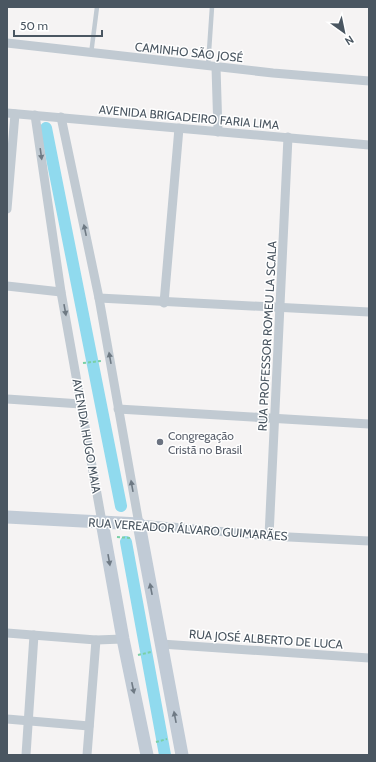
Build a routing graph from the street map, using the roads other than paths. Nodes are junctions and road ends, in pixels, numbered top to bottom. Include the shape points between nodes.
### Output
1 (97, 7) edge
2 (212, 7) edge
3 (7, 43) edge
4 (91, 54) junction
5 (212, 67) junction
6 (369, 81) edge
7 (11, 113) edge
8 (35, 115) junction
9 (61, 117) junction
10 (179, 128) junction
11 (218, 132) junction
12 (288, 137) junction
13 (369, 145) edge
14 (7, 209) edge
15 (7, 286) edge
16 (62, 292) junction
17 (99, 298) junction
18 (164, 302) junction
19 (280, 308) junction
20 (369, 312) edge
21 (7, 399) edge
22 (81, 404) junction
23 (118, 409) junction
24 (275, 418) junction
25 (369, 424) edge
26 (7, 517) edge
27 (102, 522) junction
28 (129, 524) junction
29 (269, 536) junction
30 (369, 541) edge
31 (7, 633) edge
32 (34, 635) junction
33 (123, 639) junction
34 (96, 640) junction
35 (162, 647) junction
36 (369, 658) edge
37 (7, 719) edge
38 (28, 721) junction
39 (89, 726) junction
40 (146, 750) edge
41 (26, 755) edge
42 (87, 755) edge
43 (182, 755) edge

1 - 4 lane
2 - 5 lane
3 - 4 street, CAMINHO SÃO JOSÉ
4 - 5 street, CAMINHO SÃO JOSÉ
5 - 6 street, CAMINHO SÃO JOSÉ
5 - 11 street
7 - 8 street, AVENIDA BRIGADEIRO FARIA LIMA
7 - 14 street
8 - 9 street, AVENIDA BRIGADEIRO FARIA LIMA
8 -> 16 street, AVENIDA HUGO MAIA
9 - 10 street, AVENIDA BRIGADEIRO FARIA LIMA
17 -> 9 street
10 - 11 street, AVENIDA BRIGADEIRO FARIA LIMA
10 - 18 street
11 - 12 street, AVENIDA BRIGADEIRO FARIA LIMA
12 - 13 street, AVENIDA BRIGADEIRO FARIA LIMA
12 - 19 street, RUA PROFESSOR ROMEU LA SCALA
15 - 16 street
16 -> 22 street, AVENIDA HUGO MAIA
17 - 18 street
23 -> 17 street
18 - 19 street
19 - 20 street
19 - 24 street, RUA PROFESSOR ROMEU LA SCALA
21 - 22 street
22 - 27 street, AVENIDA HUGO MAIA
23 - 24 street
28 -> 23 street
24 - 25 street
24 - 29 street, RUA PROFESSOR ROMEU LA SCALA
26 - 27 street, RUA VEREADOR ÁLVARO GUIMARÃES
27 - 28 street, RUA VEREADOR ÁLVARO GUIMARÃES
27 -> 33 street, AVENIDA HUGO MAIA
28 - 29 street, RUA VEREADOR ÁLVARO GUIMARÃES
35 -> 28 street
29 - 30 street, RUA VEREADOR ÁLVARO GUIMARÃES
31 - 32 street
32 - 34 street
32 - 38 street
33 - 34 street
33 -> 40 street, AVENIDA HUGO MAIA
34 - 39 street
35 - 36 street, RUA JOSÉ ALBERTO DE LUCA
43 -> 35 street
37 - 38 street
38 - 39 street
38 - 41 street
39 - 42 street

